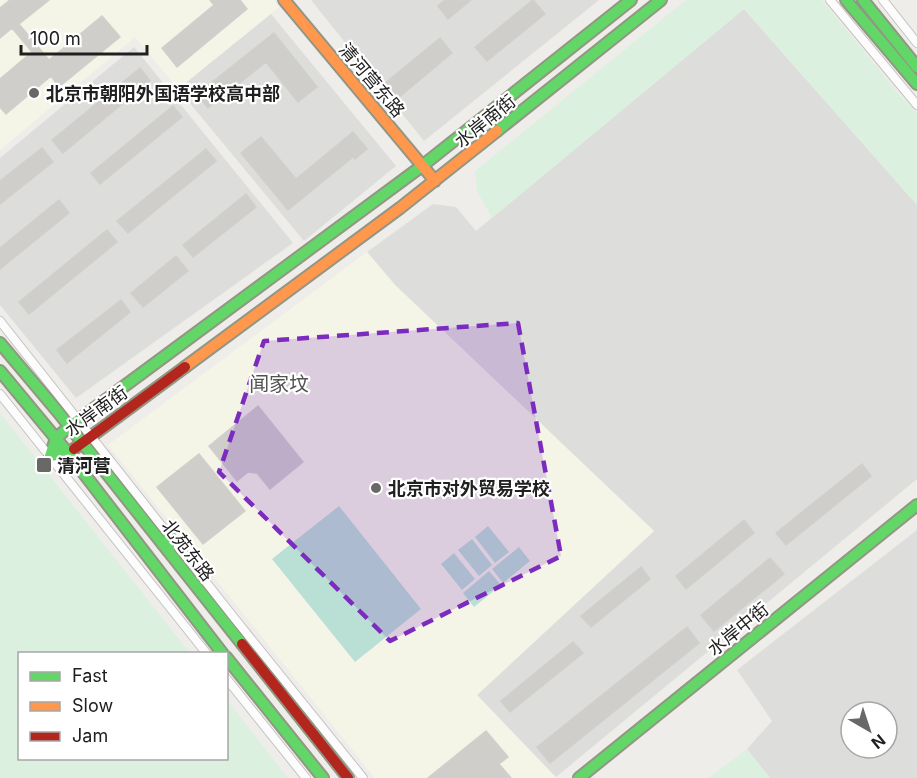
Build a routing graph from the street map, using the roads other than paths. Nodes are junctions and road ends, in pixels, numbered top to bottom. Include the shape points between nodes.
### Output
1 (284, 0) edge
2 (630, 0) edge
3 (661, 0) edge
4 (830, 0) edge
5 (846, 0) edge
6 (863, 0) edge
7 (883, 0) edge
8 (917, 43) edge
9 (917, 67) edge
10 (917, 84) edge
11 (917, 105) edge
12 (422, 166) junction
13 (435, 181) junction
14 (0, 321) edge
15 (0, 343) edge
16 (0, 370) edge
17 (0, 394) edge
18 (80, 420) junction
19 (69, 427) junction
20 (91, 435) junction
21 (56, 438) junction
22 (82, 442) junction
23 (68, 453) junction
24 (50, 456) junction
25 (917, 505) edge
26 (169, 535) junction
27 (168, 552) junction
28 (205, 652) edge
29 (221, 652) edge
30 (228, 660) edge
31 (228, 680) edge
32 (315, 772) edge
33 (306, 778) edge
34 (323, 778) edge
35 (348, 778) edge
36 (363, 778) edge
37 (579, 778) edge

1 - 12 street, 清河营东路
2 - 12 street, 水岸南街
3 - 13 street, 水岸南街
4 - 11 street
5 - 10 street
6 - 9 street
7 - 8 street
12 - 13 street, 清河营东路
12 - 18 street, 水岸南街
13 - 20 street, 水岸南街
14 - 18 street
15 - 19 street, 北苑东路
16 - 21 street, 北苑东路
17 - 24 street
18 - 19 street, 水岸南街
18 - 20 street
19 - 21 street, 水岸南街
19 - 22 street, 北苑东路
20 - 22 street, 水岸南街
20 - 26 street
21 - 23 street, 北苑东路
21 - 24 street, 水岸南街
22 - 23 street, 水岸南街
22 - 27 street, 北苑东路
23 - 24 street, 水岸南街
23 - 29 street, 北苑东路
24 - 28 street
25 - 37 street, 水岸中街
26 - 27 street
26 - 36 street
27 - 35 street, 北苑东路
30 - 32 street
31 - 33 street
32 - 34 street

